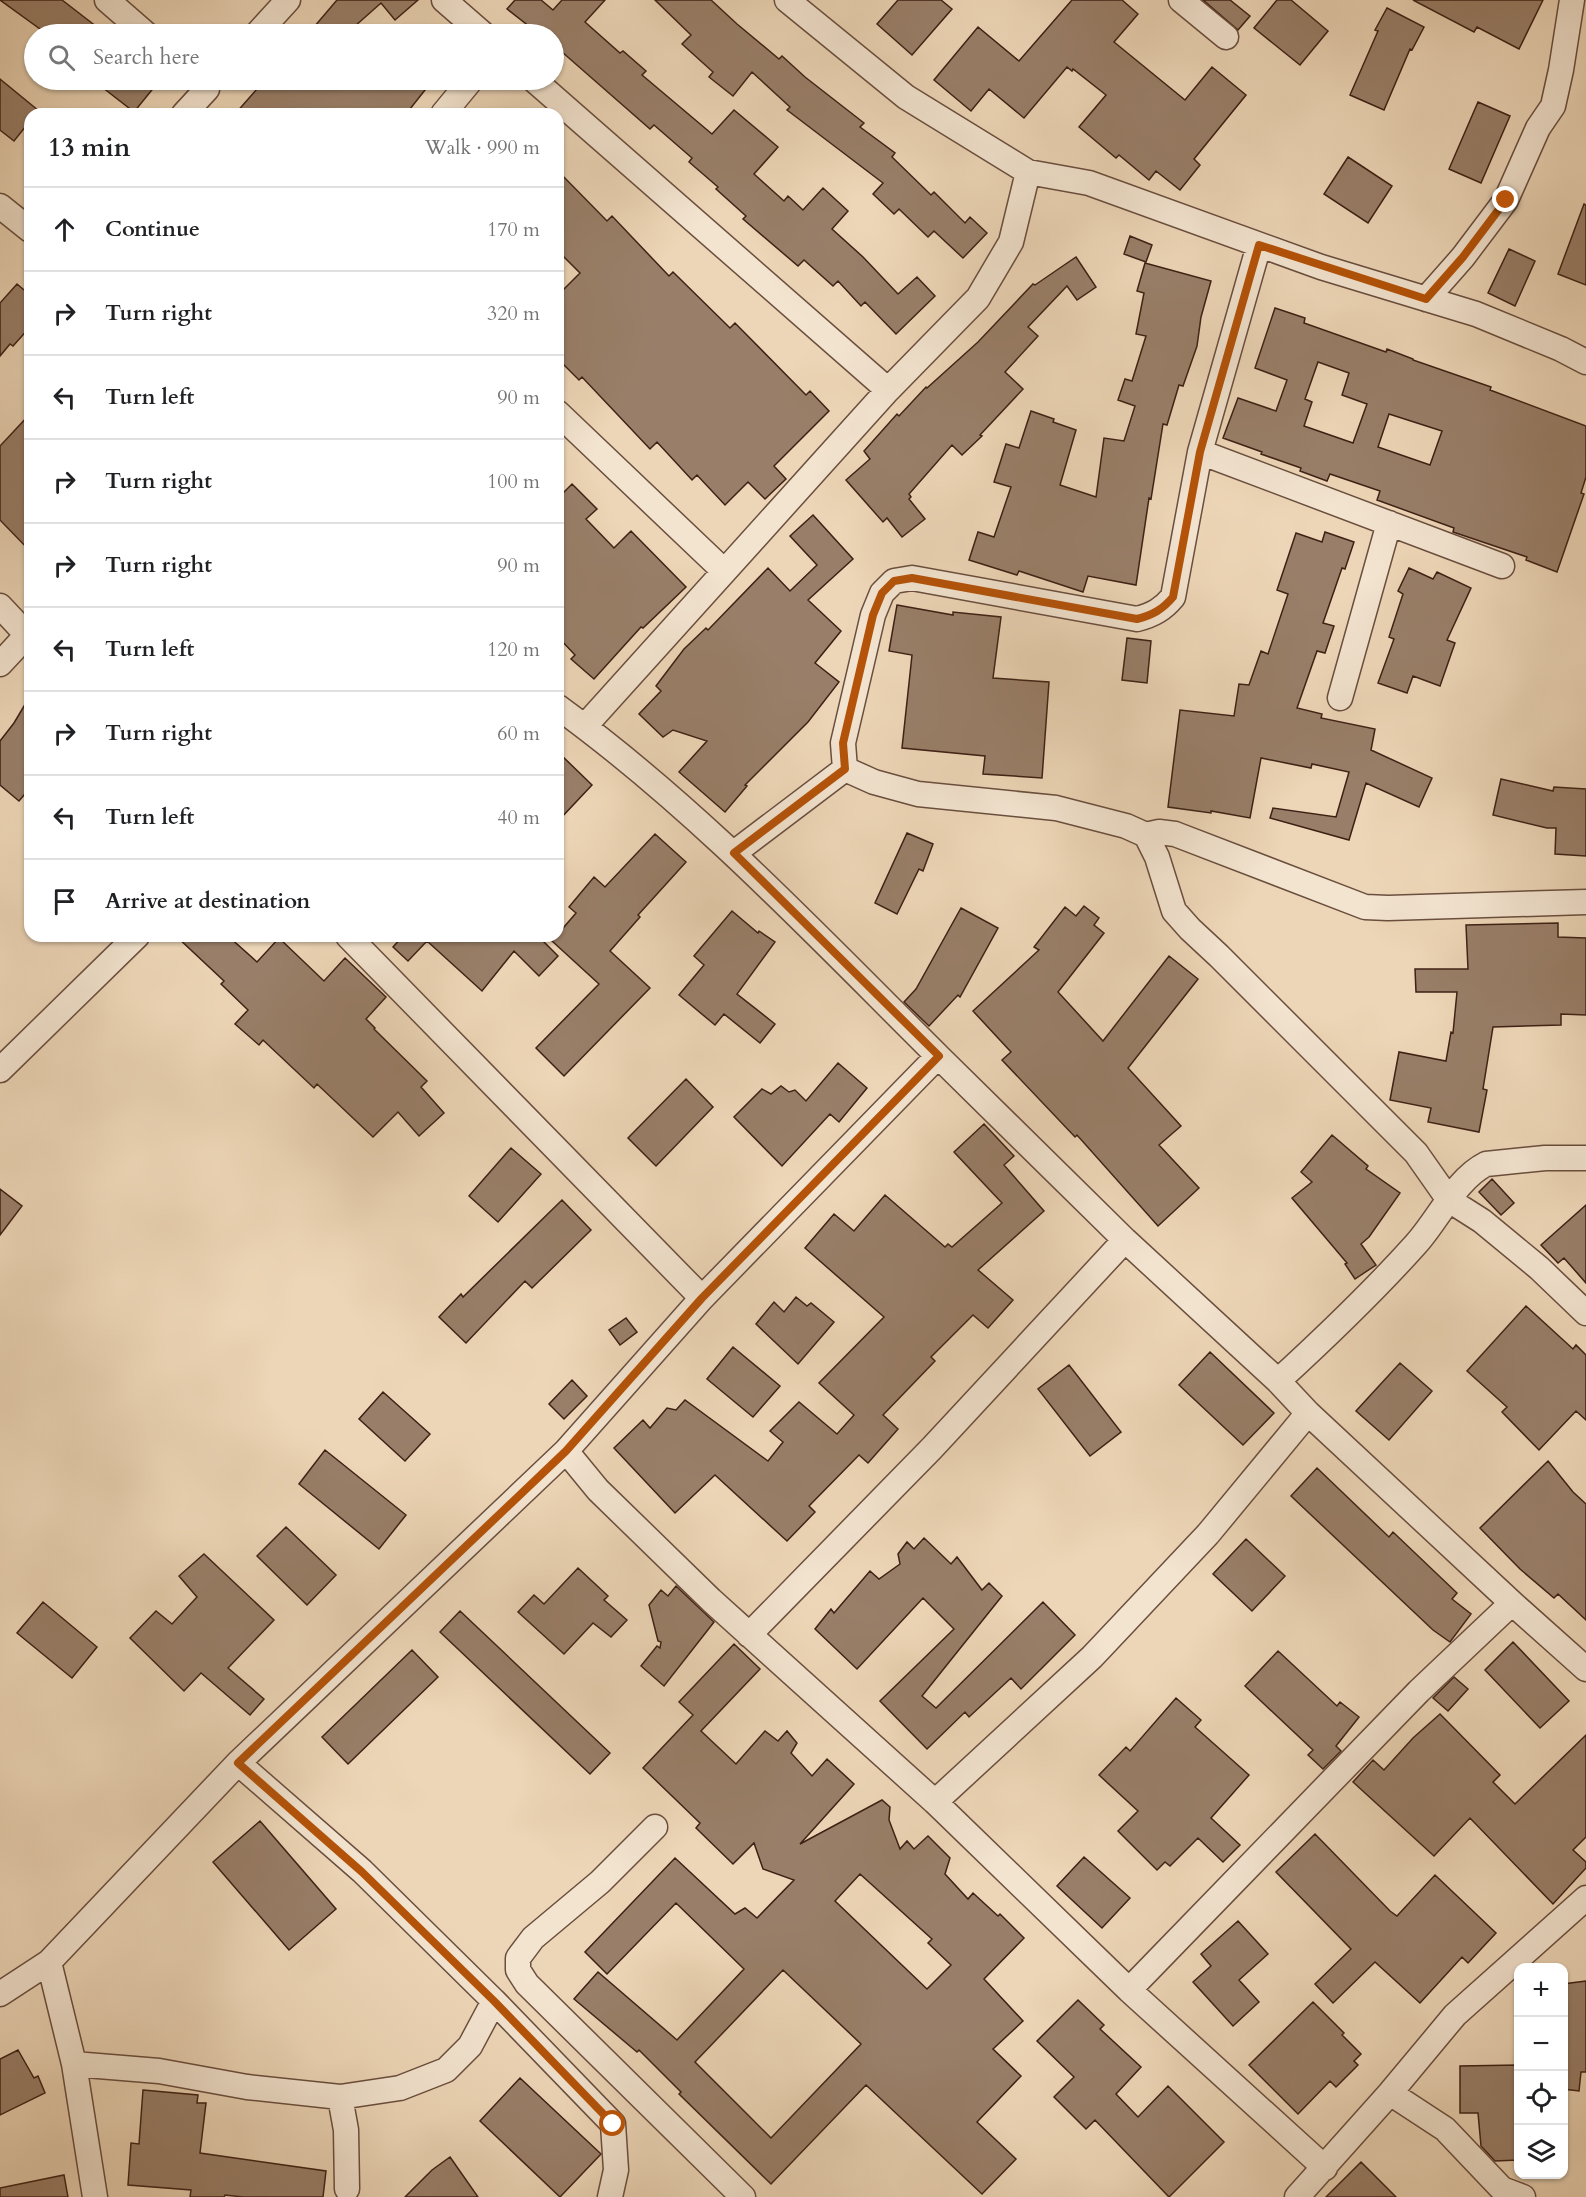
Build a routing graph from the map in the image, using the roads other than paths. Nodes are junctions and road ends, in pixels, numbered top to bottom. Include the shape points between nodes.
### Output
1 (107, 0) edge
2 (288, 0) edge
3 (444, 0) edge
4 (1181, 0) edge
5 (1572, 0) edge
6 (795, 2) edge
7 (135, 24) edge
8 (266, 24) edge
9 (472, 24) edge
10 (1226, 37) dead end
11 (201, 90) edge
12 (463, 90) edge
13 (545, 90) edge
14 (188, 108) edge
15 (448, 108) edge
16 (1028, 172) junction
17 (0, 206) edge
18 (24, 225) edge
19 (1259, 245) junction
20 (1426, 299) junction
21 (1586, 362) edge
22 (888, 390) junction
23 (564, 419) edge
24 (1200, 452) junction
25 (1389, 524) junction
26 (1502, 566) dead end
27 (724, 571) junction
28 (0, 606) edge
29 (24, 633) edge
30 (24, 641) edge
31 (0, 664) edge
32 (1340, 698) dead end
33 (564, 711) edge
34 (585, 726) junction
35 (845, 769) junction
36 (1146, 835) junction
37 (734, 853) junction
38 (1586, 902) edge
39 (131, 942) edge
40 (354, 942) edge
41 (939, 1056) junction
42 (0, 1070) edge
43 (1586, 1158) edge
44 (1449, 1200) junction
45 (1125, 1240) junction
46 (702, 1298) junction
47 (1586, 1313) edge
48 (1278, 1381) junction
49 (1308, 1413) junction
50 (566, 1451) junction
51 (1512, 1603) junction
52 (749, 1635) junction
53 (1586, 1669) edge
54 (238, 1763) junction
55 (935, 1802) junction
56 (655, 1827) dead end
57 (1586, 1898) edge
58 (49, 1962) junction
59 (1129, 1990) junction
60 (0, 1994) edge
61 (494, 2001) junction
62 (74, 2064) junction
63 (1390, 2093) junction
64 (340, 2097) junction
65 (1325, 2168) junction
66 (347, 2189) dead end
67 (95, 2197) edge
68 (610, 2197) edge
69 (743, 2197) edge
70 (1297, 2197) edge
71 (1523, 2197) edge

1 - 7 street
2 - 8 street
3 - 9 street
4 - 10 street
5 - 20 street via 1553,106 1538,128 1506,200
6 - 16 street via 906,97
11 - 14 street
12 - 15 street
13 - 22 street
16 - 19 street via 1089,183
16 - 22 street via 1011,242 978,298
17 - 18 street
19 - 20 street
19 - 24 street
20 - 21 street via 1476,314
22 - 27 street
23 - 27 street
24 - 25 street
24 - 35 street via 1173,597 1164,608 1147,617 1137,619 912,578 894,581 882,593 873,615 843,743
25 - 26 street
25 - 32 street
27 - 34 street
28 - 29 street
30 - 31 street
33 - 34 street
34 - 37 street
35 - 36 street via 918,794 1056,807
35 - 37 street
36 - 38 street via 1175,834 1365,907
36 - 44 street via 1174,911 1416,1153
37 - 41 street
39 - 42 street
40 - 46 street
41 - 45 street
41 - 46 street
43 - 44 street via 1486,1164 1468,1177
44 - 47 street via 1482,1221 1539,1268
44 - 48 street via 1418,1242
45 - 48 street
45 - 52 street via 932,1448
46 - 50 street
48 - 49 street
49 - 51 street
49 - 55 street via 1208,1534 1100,1648
50 - 52 street via 598,1490
50 - 54 street
51 - 53 street
51 - 59 street via 1419,1691
52 - 55 street
54 - 58 street
54 - 61 street via 362,1872
55 - 59 street
56 - 69 street via 600,1882 533,1938 518,1958 518,1970 527,1984
57 - 63 street via 1455,2015
58 - 60 street
58 - 62 street
59 - 65 street
61 - 64 street via 470,2046 446,2070 400,2088
61 - 68 street via 613,2124 616,2170
62 - 64 street via 159,2071 247,2087
62 - 67 street
63 - 65 street
63 - 71 street via 1444,2129 1502,2189
64 - 66 street via 346,2130
65 - 70 street

